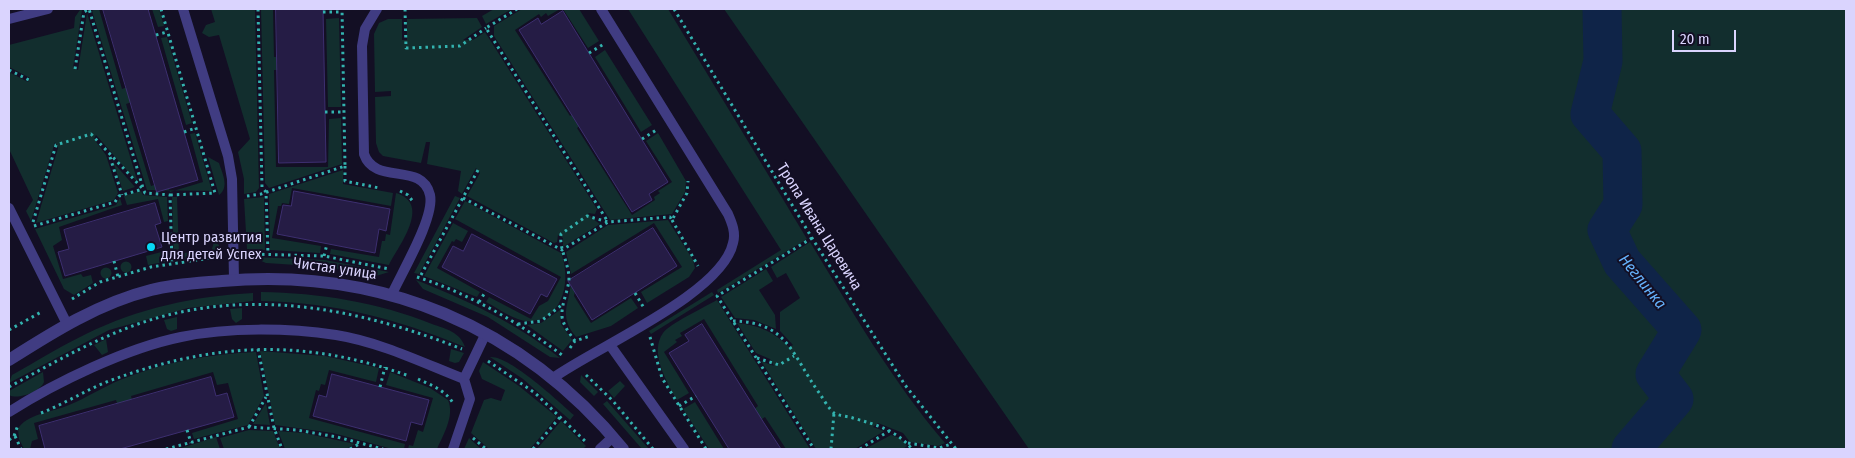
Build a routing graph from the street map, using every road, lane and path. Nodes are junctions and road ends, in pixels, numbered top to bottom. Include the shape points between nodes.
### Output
1 (48, 9) edge
2 (89, 9) edge
3 (161, 9) edge
4 (183, 9) edge
5 (258, 9) edge
6 (377, 9) edge
7 (405, 9) edge
8 (517, 9) edge
9 (601, 9) edge
10 (674, 9) edge
11 (342, 10) edge
12 (323, 12) dead end
13 (9, 19) edge
14 (486, 28) junction
15 (168, 32) junction
16 (156, 34) dead end
17 (600, 37) dead end
18 (604, 44) junction
19 (609, 52) dead end
20 (589, 53) dead end
21 (75, 69) dead end
22 (9, 70) edge
23 (29, 80) dead end
24 (325, 112) dead end
25 (344, 112) junction
26 (653, 121) dead end
27 (196, 128) junction
28 (658, 129) junction
29 (184, 132) dead end
30 (662, 136) dead end
31 (642, 139) dead end
32 (109, 155) junction
33 (345, 166) junction
34 (478, 170) dead end
35 (688, 178) dead end
36 (382, 188) dead end
37 (144, 189) junction
38 (391, 190) dead end
39 (266, 192) junction
40 (122, 194) junction
41 (170, 195) junction
42 (463, 198) junction
43 (9, 208) edge
44 (416, 208) dead end
45 (672, 220) junction
46 (608, 222) junction
47 (31, 227) junction
48 (35, 235) dead end
49 (812, 238) junction
50 (326, 244) dead end
51 (562, 250) junction
52 (268, 254) dead end
53 (324, 256) dead end
54 (114, 262) dead end
55 (394, 262) dead end
56 (172, 264) dead end
57 (390, 269) dead end
58 (696, 273) dead end
59 (118, 277) dead end
60 (420, 278) dead end
61 (234, 280) junction
62 (486, 291) dead end
63 (635, 292) dead end
64 (392, 294) junction
65 (67, 296) dead end
66 (73, 298) dead end
67 (479, 302) dead end
68 (652, 302) dead end
69 (564, 303) junction
70 (644, 307) junction
71 (636, 312) dead end
72 (733, 321) junction
73 (9, 322) edge
74 (67, 324) junction
75 (517, 324) dead end
76 (11, 329) dead end
77 (486, 333) junction
78 (593, 334) dead end
79 (651, 338) dead end
80 (575, 341) junction
81 (610, 345) junction
82 (258, 349) junction
83 (564, 356) dead end
84 (794, 356) junction
85 (756, 358) junction
86 (9, 360) edge
87 (385, 367) junction
88 (553, 378) junction
89 (464, 379) junction
90 (380, 387) dead end
91 (696, 396) dead end
92 (267, 397) junction
93 (679, 406) junction
94 (453, 410) dead end
95 (9, 412) edge
96 (834, 412) junction
97 (38, 414) dead end
98 (561, 416) dead end
99 (22, 420) dead end
100 (250, 427) junction
101 (274, 428) junction
102 (187, 430) dead end
103 (889, 431) junction
104 (14, 436) junction
105 (612, 437) junction
106 (9, 440) edge
107 (362, 442) junction
108 (191, 443) junction
109 (907, 443) junction
110 (951, 444) junction
111 (21, 449) edge
112 (166, 449) edge
113 (282, 449) edge
114 (350, 449) edge
115 (384, 449) edge
116 (452, 449) edge
117 (533, 449) edge
118 (600, 449) edge
119 (623, 449) edge
120 (684, 449) edge
121 (706, 449) edge
122 (814, 449) edge
123 (831, 449) edge
124 (860, 449) edge
125 (912, 449) edge
126 (956, 449) edge

1 - 13 lane
2 - 21 path via 84,12
2 - 37 path
3 - 15 path
4 - 61 lane via 228,156 232,178
5 - 39 path via 262,186
6 - 64 lane via 365,29 362,46 366,161 375,170 417,178 426,186 431,198 429,216
7 - 14 path via 406,48 460,46
8 - 14 path
9 - 81 lane via 702,168 734,228 730,254 708,282
10 - 49 path, Тропа Ивана Царевича
11 - 12 path
11 - 25 path
14 - 46 path
15 - 16 path
15 - 27 path
17 - 18 path
18 - 19 path
18 - 20 path
22 - 23 path
24 - 25 path
25 - 33 path
26 - 28 path
27 - 29 path
27 - 41 path via 215,193
28 - 30 path
28 - 31 path
32 - 37 path
32 - 40 path
32 - 47 path via 91,134 56,145
33 - 36 path via 345,182
33 - 39 path
34 - 42 path
35 - 45 path via 687,193
37 - 40 path
37 - 41 path via 145,193
38 - 44 path via 408,195
39 - 52 path
40 - 47 path via 115,202
41 - 56 path
42 - 51 path
42 - 60 path
43 - 74 lane
45 - 46 path via 670,217
45 - 58 path via 697,262
46 - 51 path
46 - 51 path via 587,216 562,234
47 - 48 path
49 - 72 path via 718,296
49 - 110 path, Тропа Ивана Царевича via 904,385
50 - 53 path
51 - 69 path via 569,280
54 - 59 path
55 - 57 path
61 - 64 street, Чистая улица via 306,280 348,284
61 - 74 street, Чистая улица via 151,290
62 - 67 path
63 - 70 path
64 - 77 street, Чистая улица
65 - 66 path
68 - 70 path
69 - 75 path via 541,321
69 - 80 path via 562,317
70 - 71 path
72 - 84 path via 765,326 784,338 792,347
72 - 85 path
73 - 76 path
74 - 86 street, Чистая улица
77 - 88 street, Чистая улица via 522,354
77 - 89 lane
78 - 80 path
79 - 93 path via 662,378
80 - 83 path
81 - 88 lane
81 - 120 lane
82 - 87 path via 319,353
82 - 92 path
82 - 97 path via 192,355 149,367 106,382
84 - 85 path via 779,365
84 - 96 path
85 - 122 path
87 - 90 path
87 - 94 path via 438,389 453,402
88 - 105 street, Чистая улица via 579,400
89 - 95 lane via 393,352 337,336 258,329 182,336 135,350
89 - 116 lane via 470,399
91 - 93 path
92 - 100 path
92 - 101 path
93 - 121 path
96 - 103 path
96 - 123 path
98 - 117 path
99 - 104 path
100 - 101 path
100 - 108 path
101 - 107 path
101 - 113 path
102 - 108 path
103 - 109 path
103 - 124 path
104 - 106 path
104 - 111 path
105 - 118 lane
105 - 119 street, Чистая улица
107 - 114 path
107 - 115 path
108 - 112 path
109 - 110 path via 939,448
109 - 125 path
110 - 126 path, Тропа Ивана Царевича

